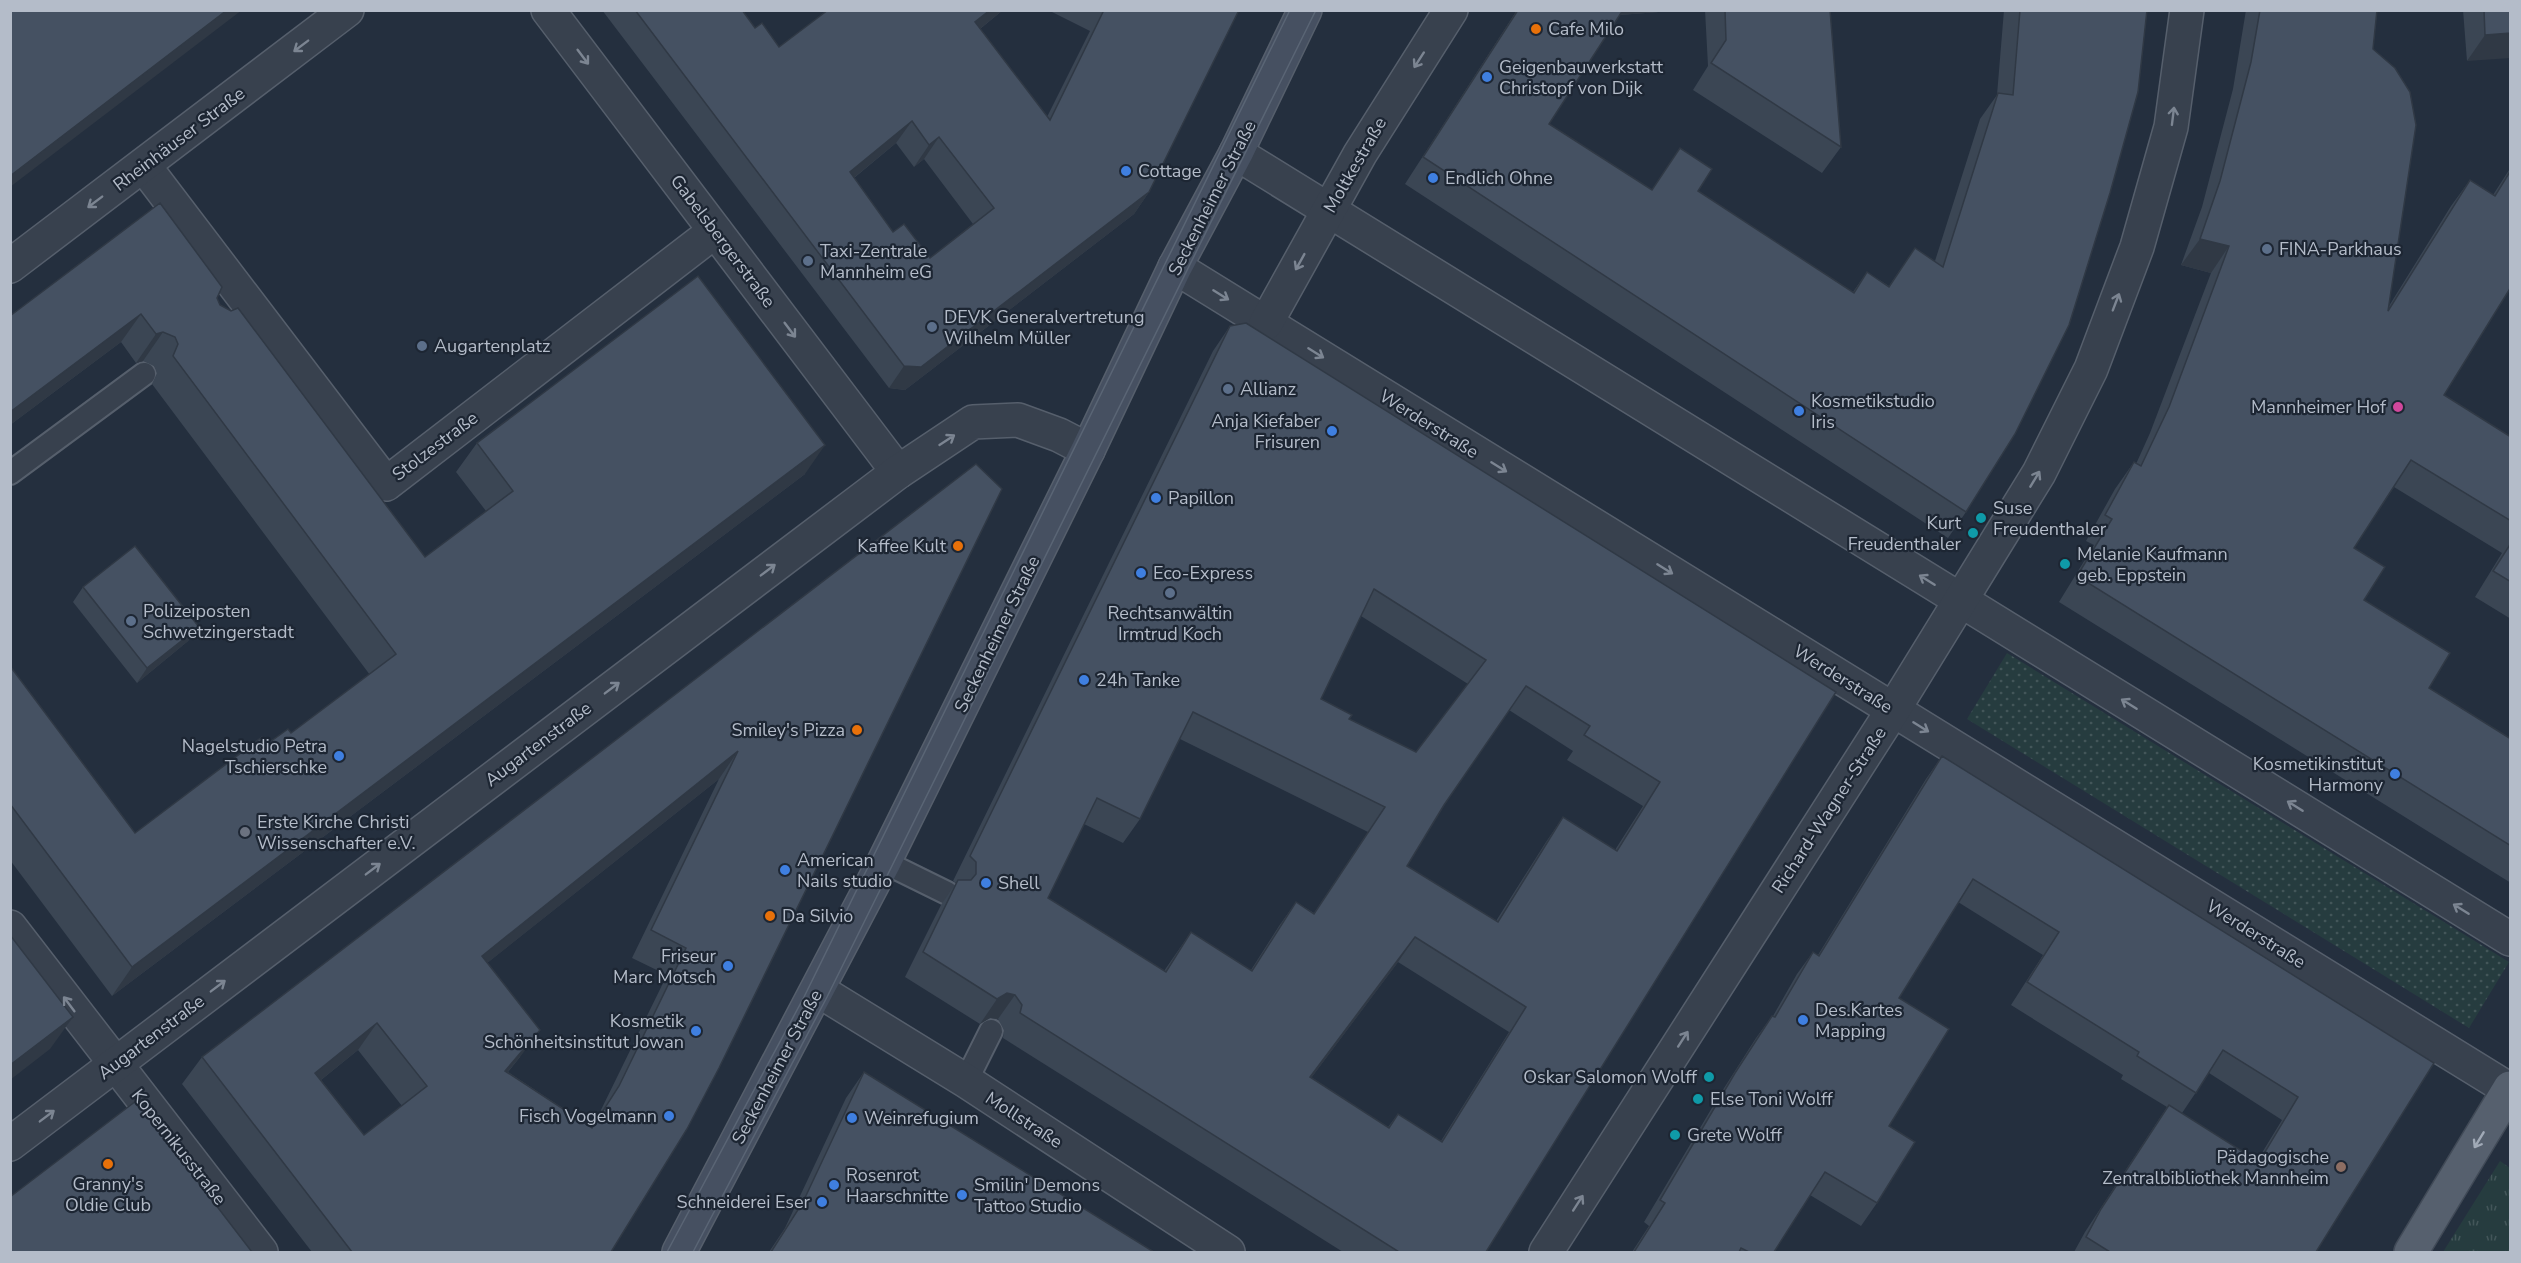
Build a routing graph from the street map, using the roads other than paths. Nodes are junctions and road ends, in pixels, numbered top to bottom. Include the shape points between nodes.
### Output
1 (347, 10) edge
2 (548, 10) edge
3 (1305, 10) edge
4 (1451, 10) edge
5 (2187, 10) edge
6 (1236, 153) junction
7 (144, 166) junction
8 (1328, 211) junction
9 (716, 231) junction
10 (10, 266) edge
11 (1175, 267) junction
12 (1266, 323) junction
13 (144, 374) dead end
14 (1088, 450) junction
15 (898, 472) junction
16 (10, 474) edge
17 (1961, 600) junction
18 (1893, 710) junction
19 (884, 862) junction
20 (946, 893) dead end
21 (10, 927) edge
22 (2511, 939) edge
23 (818, 990) junction
24 (991, 1031) edge
25 (115, 1064) junction
26 (966, 1082) junction
27 (2510, 1089) edge
28 (10, 1144) edge
29 (261, 1252) edge
30 (679, 1252) edge
31 (1228, 1252) edge
32 (1546, 1252) edge
33 (2411, 1252) edge

1 -> 7 street, Rheinhäuser Straße
2 -> 9 street, Gabelsbergerstraße
3 - 6 street, Seckenheimer Straße
4 -> 8 street, Moltkestraße via 1367,141
17 -> 5 street, Richard-Wagner-Straße via 2039,473 2091,369 2137,247 2171,127
6 - 8 street
6 - 11 street, Seckenheimer Straße
7 - 9 street, Stolzestraße via 237,306 386,484
7 -> 10 street, Rheinhäuser Straße
8 -> 12 street, Moltkestraße
17 -> 8 street
9 -> 15 street, Gabelsbergerstraße
11 -> 12 street, Werderstraße
11 - 14 street, Seckenheimer Straße
12 -> 18 street, Werderstraße
13 - 16 lane
15 -> 14 street, Augartenstraße via 973,422 1018,420
14 - 19 street, Seckenheimer Straße
25 -> 15 street, Augartenstraße
17 - 18 street, Richard-Wagner-Straße
22 -> 17 street
18 -> 27 street, Werderstraße
32 -> 18 street, Richard-Wagner-Straße
19 - 20 lane
19 - 23 street, Seckenheimer Straße
25 -> 21 street, Kopernikusstraße
23 - 26 street, Mollstraße
23 - 30 street, Seckenheimer Straße
24 - 26 lane
28 -> 25 street, Augartenstraße
25 - 29 street, Kopernikusstraße
26 - 31 street, Mollstraße
27 -> 33 main road

